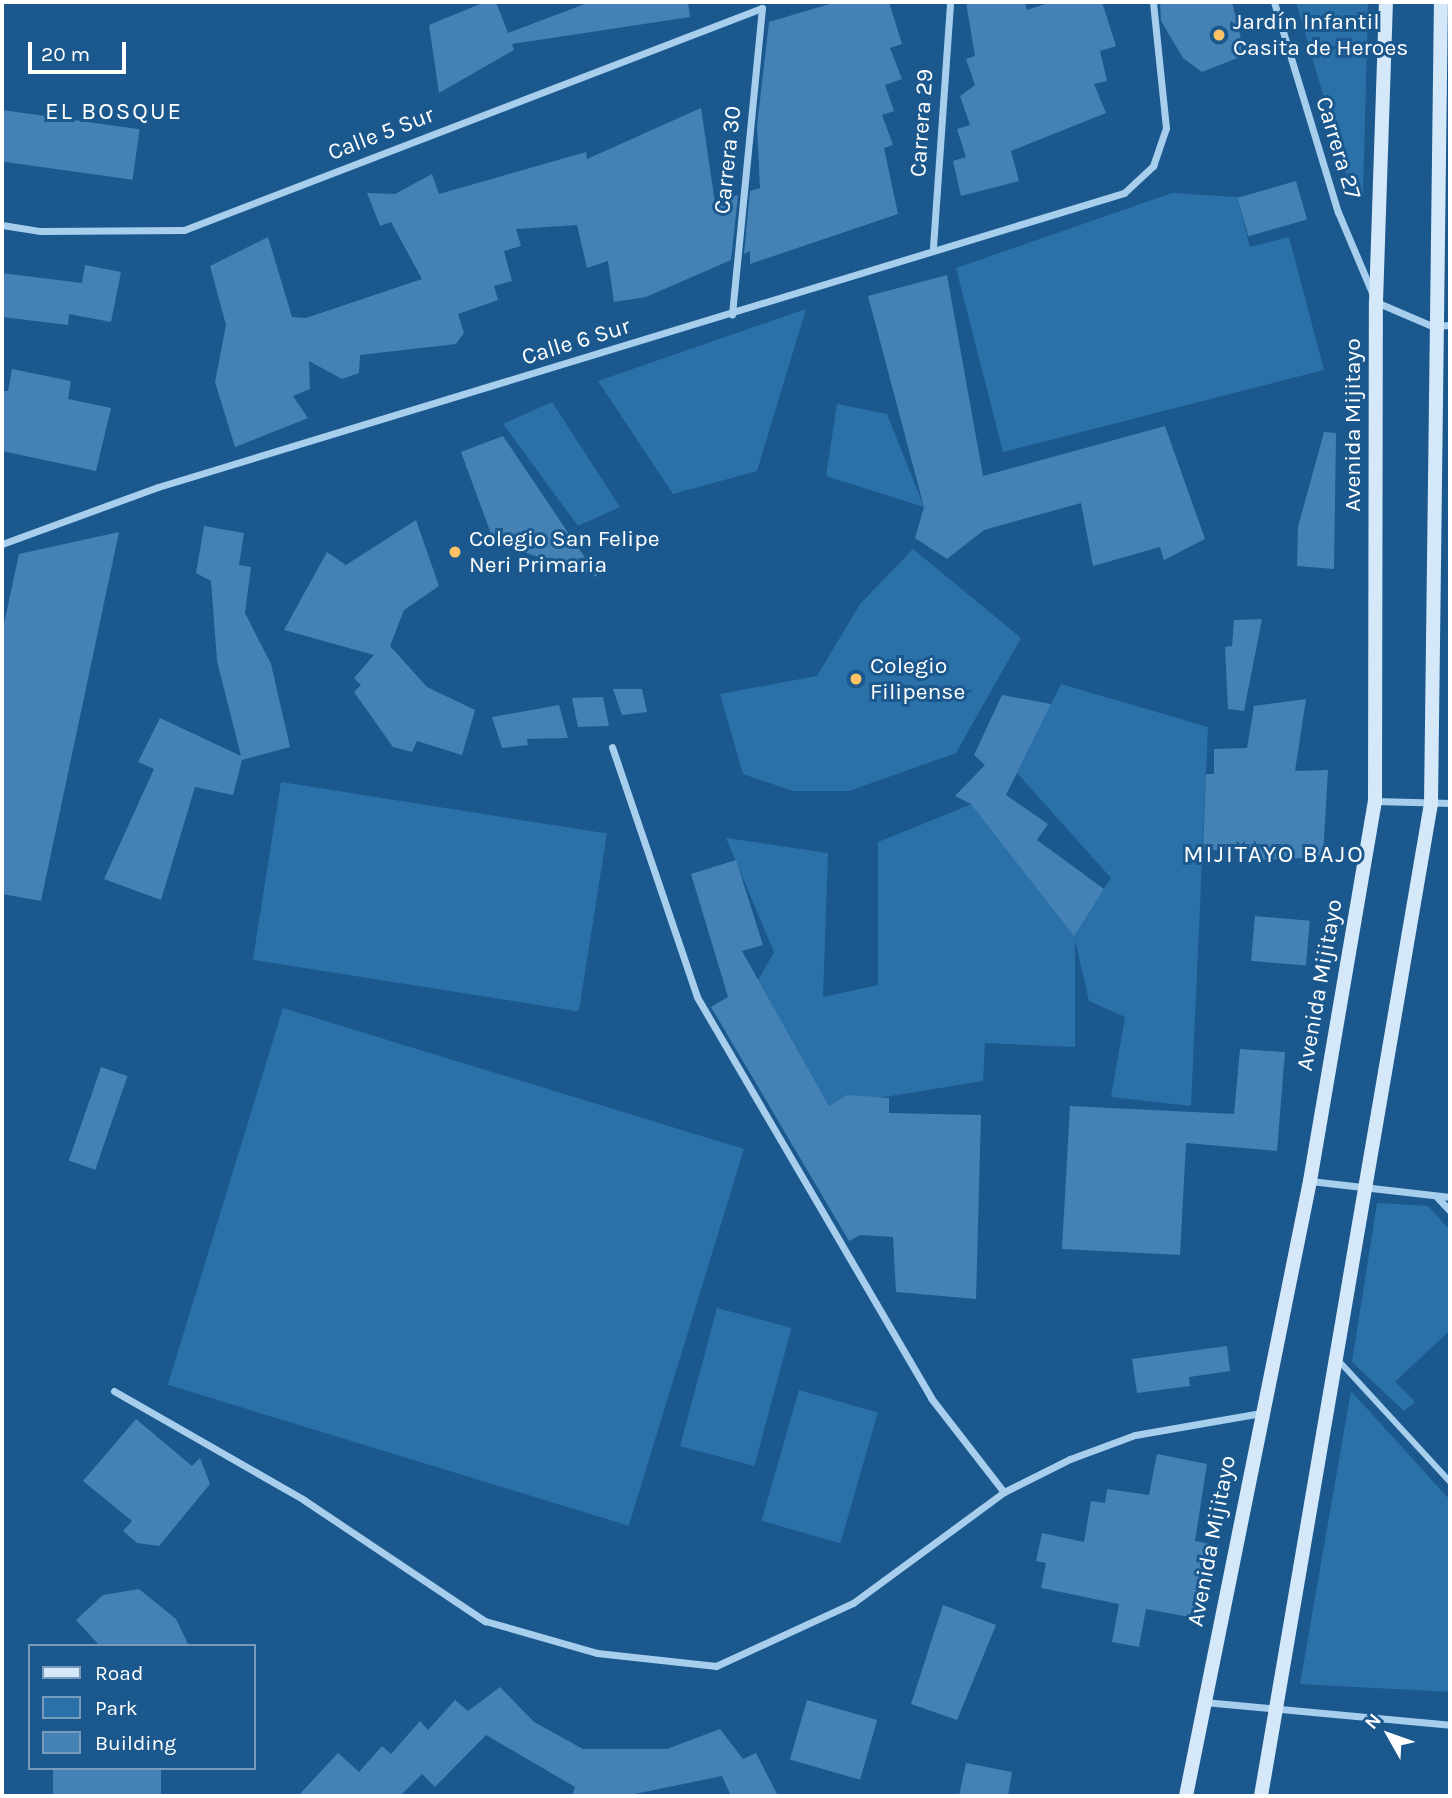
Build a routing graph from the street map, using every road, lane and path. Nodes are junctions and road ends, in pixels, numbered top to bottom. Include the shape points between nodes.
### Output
1 (950, 2) edge
2 (1153, 2) edge
3 (1273, 2) edge
4 (1386, 2) edge
5 (1441, 2) edge
6 (762, 8) joint
7 (2, 225) edge
8 (933, 247) junction
9 (1376, 302) junction
10 (732, 315) junction
11 (1450, 325) edge
12 (1432, 326) junction
13 (2, 544) edge
14 (612, 747) dead end
15 (1374, 801) junction
16 (1450, 803) edge
17 (1431, 804) junction
18 (1310, 1181) junction
19 (1369, 1186) junction
20 (1437, 1196) junction
21 (1450, 1197) edge
22 (1450, 1211) edge
23 (1338, 1360) junction
24 (114, 1391) dead end
25 (1261, 1413) junction
26 (1450, 1482) edge
27 (1004, 1492) junction
28 (1204, 1702) junction
29 (1278, 1707) junction
30 (1450, 1725) edge
31 (1186, 1796) edge
32 (1261, 1796) edge

1 - 8 street, Carrera 29
2 - 8 street, Calle 6 Sur via 1166,128 1153,166 1124,193
3 - 9 street, Carrera 27 via 1338,212
4 - 9 main road, Avenida Mijitayo
5 - 12 main road
6 - 7 street, Calle 5 Sur via 184,230 41,231
6 - 10 street, Carrera 30
8 - 10 street, Calle 6 Sur
9 - 12 street
9 - 15 main road, Avenida Mijitayo
10 - 13 street, Calle 6 Sur via 158,487
11 - 12 street
12 - 17 main road
14 - 27 street via 698,997 931,1398
15 - 17 street
15 - 18 main road, Avenida Mijitayo
16 - 17 street
17 - 19 main road
18 - 19 street
18 - 25 main road, Avenida Mijitayo
19 - 20 street
19 - 23 main road
20 - 21 street
20 - 22 street
23 - 26 street
23 - 29 main road
24 - 27 street via 303,1500 485,1621 637,1657 716,1666 853,1602
25 - 27 street via 1135,1435
25 - 28 main road, Avenida Mijitayo
28 - 29 street
28 - 31 main road, Avenida Mijitayo
29 - 30 street
29 - 32 main road

